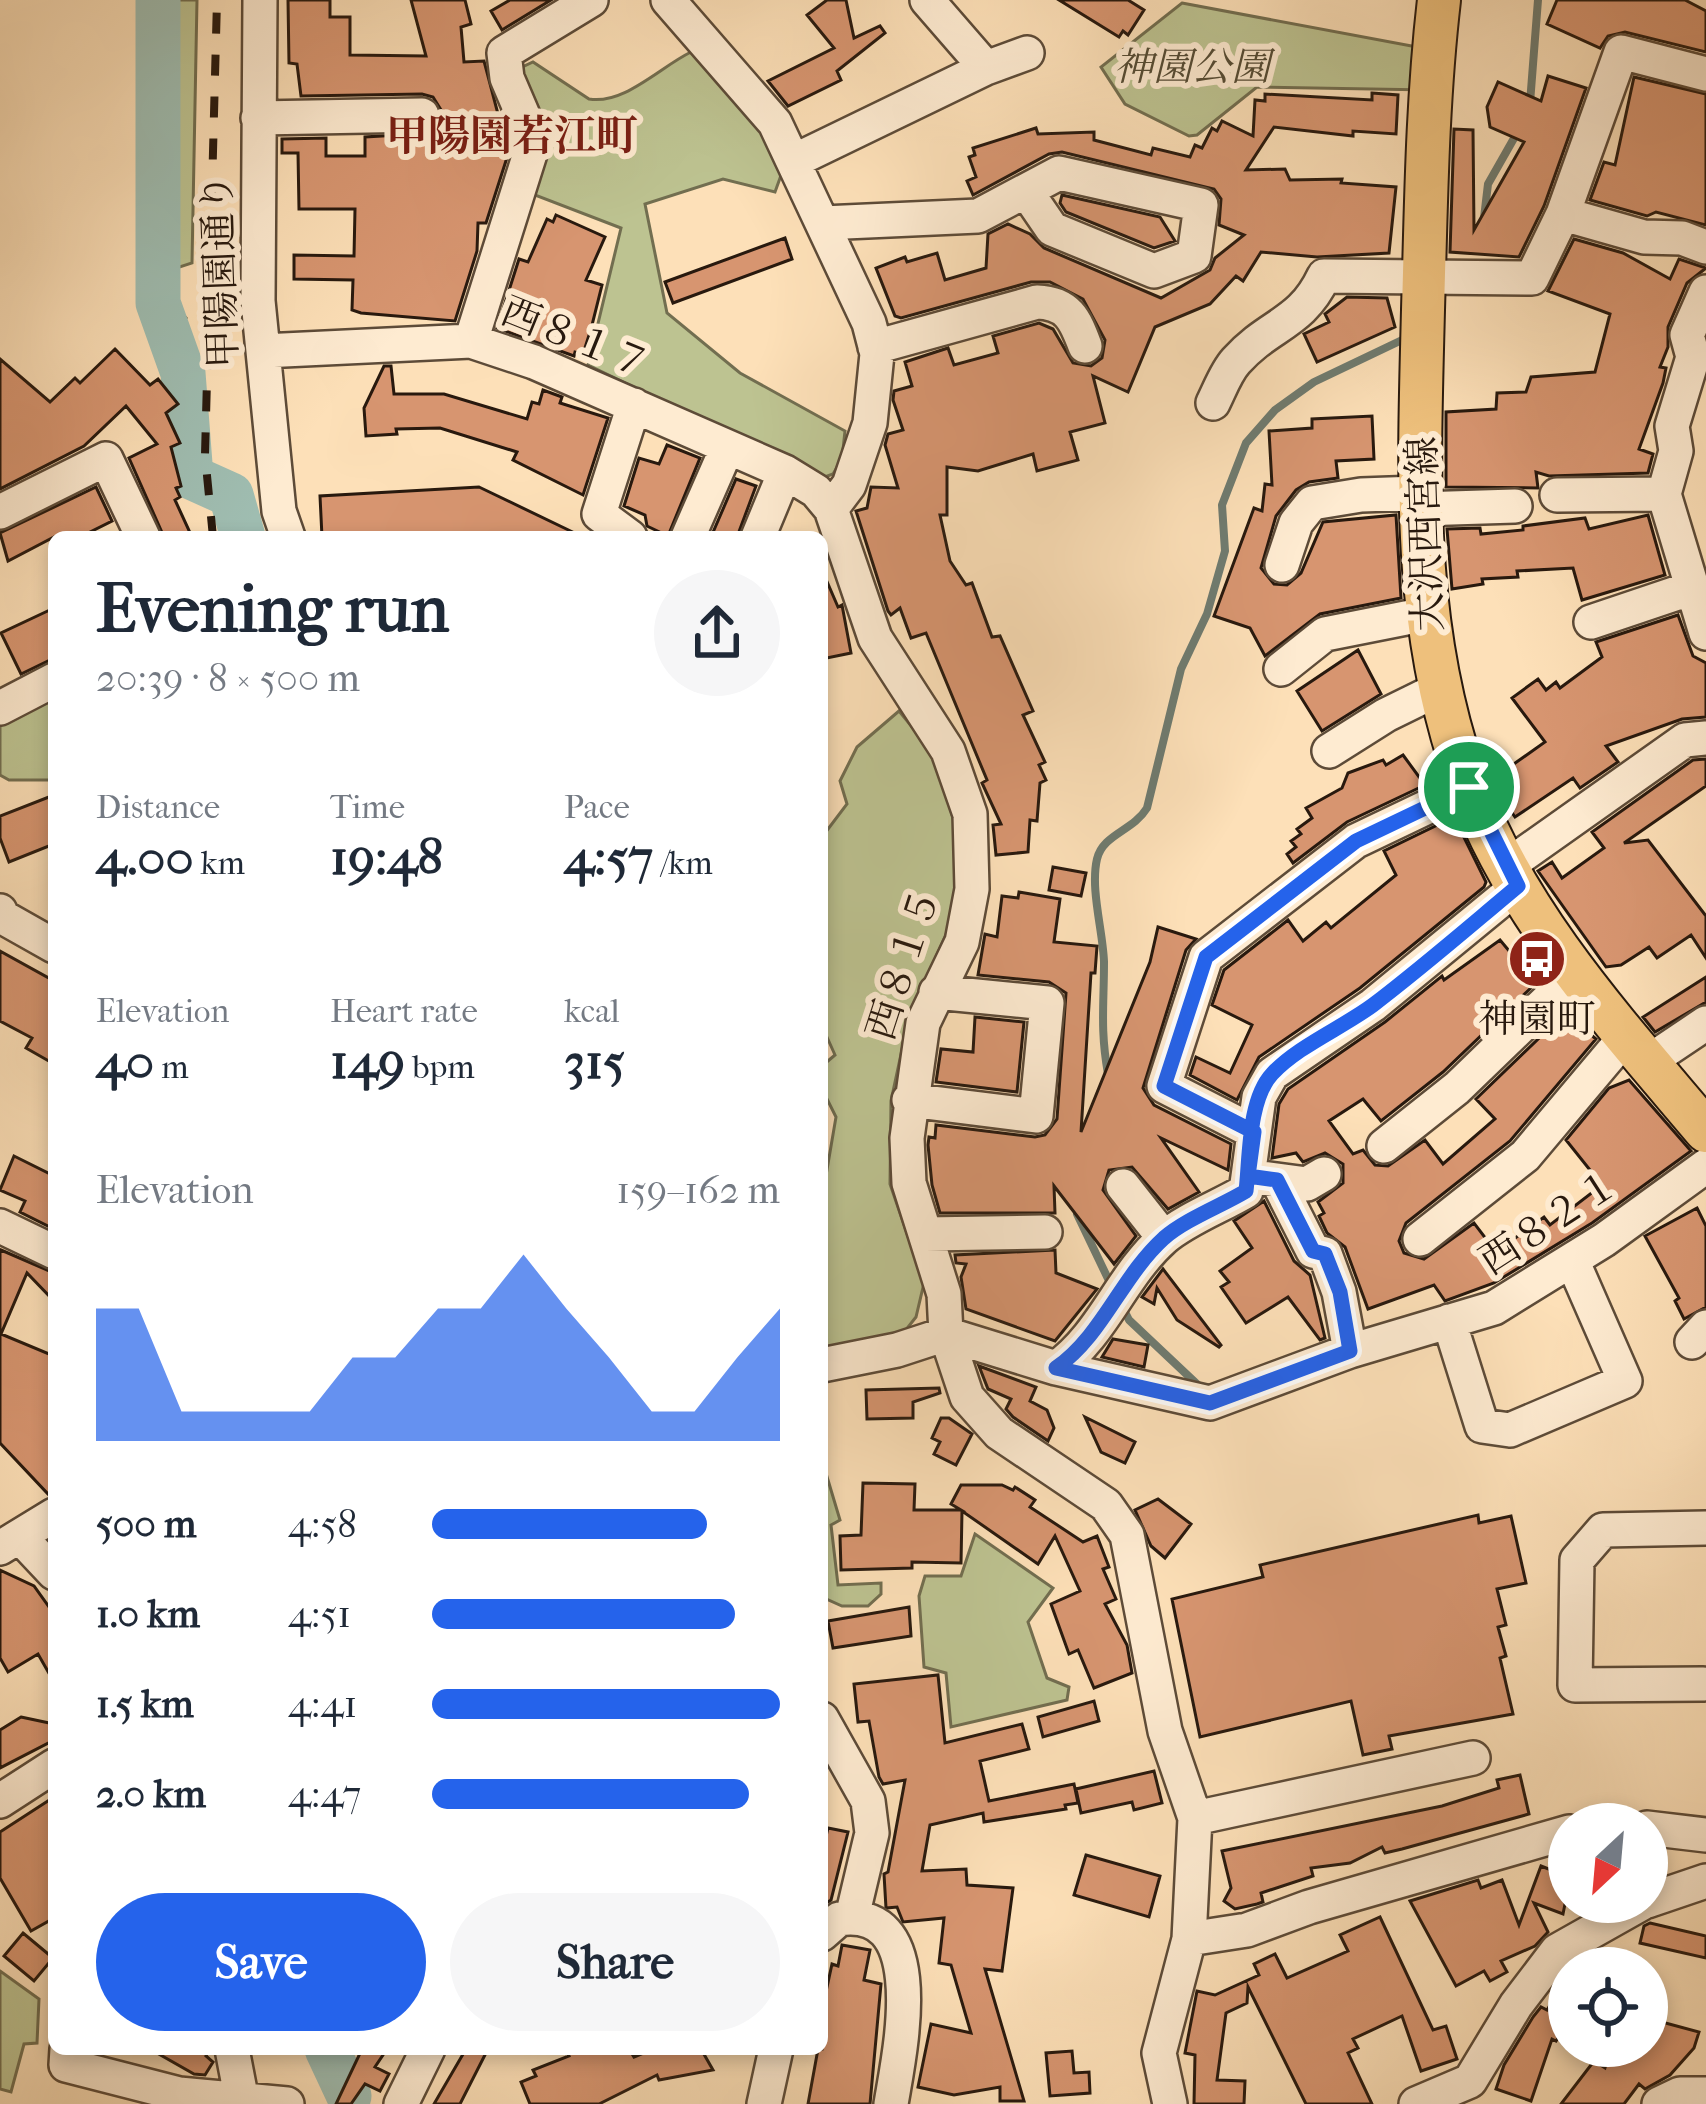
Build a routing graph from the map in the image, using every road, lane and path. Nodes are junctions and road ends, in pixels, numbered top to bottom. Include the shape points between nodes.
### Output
1 (260, 0) edge
2 (591, 0) edge
3 (668, 0) edge
4 (927, 0) edge
5 (1438, 0) edge
6 (1027, 53) dead end
7 (986, 68) junction
8 (1706, 74) edge
9 (422, 116) dead end
10 (257, 118) junction
11 (796, 160) junction
12 (1026, 191) junction
13 (1563, 214) junction
14 (823, 224) junction
15 (1706, 247) edge
16 (1424, 277) junction
17 (1706, 292) edge
18 (471, 341) junction
19 (1085, 346) dead end
20 (875, 347) junction
21 (263, 350) junction
22 (1213, 403) dead end
23 (634, 405) junction
24 (727, 448) junction
25 (785, 472) junction
26 (1664, 494) junction
27 (1557, 495) dead end
28 (1419, 501) junction
29 (1515, 506) dead end
30 (831, 509) junction
31 (0, 512) edge
32 (139, 531) edge
33 (287, 531) edge
34 (622, 531) edge
35 (691, 531) edge
36 (760, 531) edge
37 (1282, 565) dead end
38 (1689, 589) junction
39 (1426, 614) junction
40 (1591, 622) dead end
41 (1706, 633) edge
42 (1281, 669) dead end
43 (48, 683) edge
44 (1441, 688) junction
45 (0, 708) edge
46 (1706, 738) edge
47 (1330, 751) dead end
48 (1469, 787) junction
49 (1513, 876) junction
50 (0, 911) edge
51 (48, 943) edge
52 (1576, 973) junction
53 (936, 992) junction
54 (1706, 1023) edge
55 (1637, 1049) junction
56 (909, 1100) junction
57 (1704, 1125) edge
58 (1254, 1132) junction
59 (1384, 1146) dead end
60 (1706, 1166) edge
61 (1324, 1174) dead end
62 (1263, 1178) junction
63 (1123, 1186) dead end
64 (0, 1226) edge
65 (1045, 1232) dead end
66 (926, 1234) junction
67 (1164, 1238) junction
68 (1420, 1239) dead end
69 (48, 1249) edge
70 (1572, 1260) junction
71 (1449, 1322) junction
72 (946, 1334) junction
73 (1350, 1351) junction
74 (828, 1364) edge
75 (1056, 1368) junction
76 (48, 1519) edge
77 (1706, 1528) edge
78 (11, 1543) edge
79 (48, 1569) edge
80 (1703, 1684) dead end
81 (828, 1730) edge
82 (1474, 1758) dead end
83 (48, 1770) edge
84 (0, 1801) edge
85 (1196, 1818) junction
86 (1668, 1830) edge
87 (1706, 1835) edge
88 (1548, 1838) edge
89 (1706, 1880) edge
90 (1668, 1893) edge
91 (852, 1917) junction
92 (1606, 1923) edge
93 (828, 1929) edge
94 (1190, 1939) junction
95 (67, 2055) edge
96 (233, 2055) edge
97 (425, 2055) edge
98 (775, 2055) edge
99 (1706, 2093) edge
100 (242, 2101) junction
101 (287, 2104) edge
102 (401, 2104) edge
103 (764, 2104) edge
104 (890, 2104) edge
105 (1170, 2104) edge
106 (1416, 2104) edge
107 (1659, 2104) edge

1 - 10 street, 甲陽園通り
2 - 18 street via 504,53 534,141
3 - 11 street via 775,123
4 - 7 street
5 - 16 main road, 大沢西宮線
6 - 7 street
7 - 11 street
8 - 13 street via 1622,52
9 - 10 street
10 - 21 street, 甲陽園通り
11 - 14 street
12 - 12 street via 1059,173 1201,205 1194,256 1154,271 1052,229
12 - 14 street via 978,216
13 - 15 street
13 - 16 street via 1532,278
14 - 20 street
16 - 22 street via 1324,276 1309,308 1233,364
16 - 28 main road, 大沢西宮線
17 - 26 street via 1687,335 1693,357 1672,426 1676,451
18 - 21 street, 西８１７
18 - 23 street, 西８１７
19 - 20 street via 1074,317 1054,302 1036,302
20 - 30 street via 870,423 849,485
21 - 33 street, 甲陽園通り
23 - 24 street, 西８１７
23 - 34 street via 599,514
24 - 25 street, 西８１７
24 - 35 street
25 - 30 street, 西８１７
25 - 36 street
26 - 27 street
26 - 38 street
28 - 29 street
28 - 37 street via 1361,495 1312,503
28 - 39 main road, 大沢西宮線
30 - 53 street, 西８１５ via 875,638 948,751 970,814 972,889 962,942
31 - 32 street via 106,459
38 - 40 street
38 - 41 street
39 - 42 street via 1325,634
39 - 44 main road, 大沢西宮線
43 - 45 street
44 - 47 street
44 - 48 main road, 大沢西宮線
46 - 49 street via 1685,740
48 - 49 main road, 大沢西宮線
48 - 58 street via 1356,841 1206,957 1164,1086
49 - 52 main road, 大沢西宮線
49 - 58 street via 1373,1005 1272,1074
50 - 51 street
52 - 55 main road, 大沢西宮線
52 - 59 street
53 - 56 street, 西８１５ via 922,1023
53 - 56 street via 1047,1003 1036,1116
54 - 55 street
55 - 57 main road, 大沢西宮線
55 - 68 street via 1525,1156
56 - 66 street, 西８１５ via 909,1183
58 - 62 street
60 - 70 street, 西８２１
61 - 62 street via 1307,1184
62 - 67 street
62 - 73 street via 1313,1251 1325,1254
63 - 67 street
64 - 69 street
65 - 66 street
66 - 72 street, 西８１５
67 - 75 street via 1082,1350
70 - 71 street, 西８２１ via 1494,1308
70 - 71 street via 1625,1381 1510,1430 1482,1426
71 - 73 street, 西８２１
72 - 74 street
72 - 75 street, 西８２１
72 - 85 street, 西８１５ via 967,1397 998,1433 1106,1505 1126,1535 1165,1731
73 - 75 street, 西８２１ via 1210,1403
76 - 78 street
77 - 80 street via 1603,1530 1577,1560 1575,1685
78 - 79 street
81 - 91 street via 868,1801 872,1833
82 - 85 street
83 - 84 street
85 - 94 street, 西８１５
86 - 87 street
88 - 94 street via 1247,1930
89 - 90 street
91 - 93 street
91 - 104 street via 889,1940 903,1977 907,2009
92 - 106 street via 1556,1951 1470,2081
94 - 105 street, 西８１５ via 1160,2053
95 - 100 street via 66,2065
96 - 100 street
97 - 102 street
98 - 103 street
99 - 107 street
100 - 101 street

